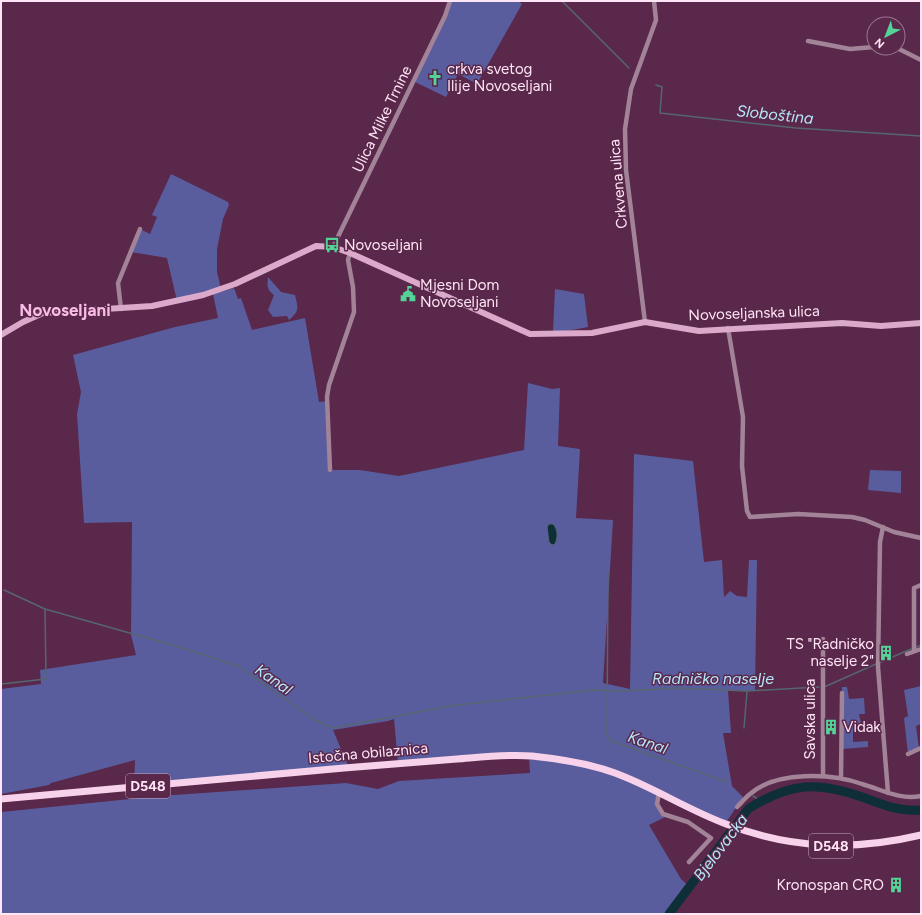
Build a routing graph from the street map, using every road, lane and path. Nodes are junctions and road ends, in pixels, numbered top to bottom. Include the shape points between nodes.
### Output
1 (450, 1) edge
2 (654, 1) edge
3 (808, 42) dead end
4 (866, 48) edge
5 (906, 52) edge
6 (921, 60) edge
7 (140, 229) dead end
8 (333, 247) junction
9 (350, 253) junction
10 (121, 309) junction
11 (645, 322) junction
12 (921, 323) edge
13 (728, 328) junction
14 (1, 335) edge
15 (330, 470) dead end
16 (883, 527) junction
17 (921, 538) edge
18 (918, 586) edge
19 (823, 639) dead end
20 (921, 649) edge
21 (914, 651) junction
22 (907, 654) dead end
23 (842, 693) dead end
24 (921, 748) edge
25 (908, 754) dead end
26 (823, 776) junction
27 (841, 778) junction
28 (659, 793) junction
29 (888, 793) junction
30 (921, 796) edge
31 (1, 799) edge
32 (737, 807) dead end
33 (921, 835) edge
34 (689, 862) dead end

1 - 8 street, Ulica Milke Trnine
2 - 11 street, Crkvena ulica via 656,20 631,89 625,129 626,170
3 - 4 street via 850,49
5 - 6 street
7 - 10 street via 118,283
8 - 9 main road, Novoseljanska ulica
8 - 10 main road, Novoseljanska ulica via 316,246 235,284 203,295 152,306
9 - 11 main road, Novoseljanska ulica via 530,334 592,333
9 - 15 street via 348,260 354,312 329,385
10 - 14 main road, Novoseljanska ulica via 43,313
11 - 13 main road, Novoseljanska ulica via 699,331
12 - 13 main road, Novoseljanska ulica via 881,326 842,323
13 - 16 street via 743,417 742,466 747,511 750,517 798,514 850,517
16 - 17 street
16 - 29 street via 880,542 878,667
18 - 21 street via 914,588
19 - 26 street, Savska ulica
20 - 21 street
21 - 22 street
23 - 27 street
24 - 25 street
26 - 27 street
26 - 32 street via 797,776 769,784 750,793
27 - 29 street
28 - 31 main road, Istočna obilaznica / D548 via 615,773 587,765 550,758 501,756
28 - 33 main road, Istočna obilaznica / D548 via 726,824 782,840 836,846 878,844
28 - 34 street via 657,804 663,814 688,822 711,838
29 - 30 street via 910,798

